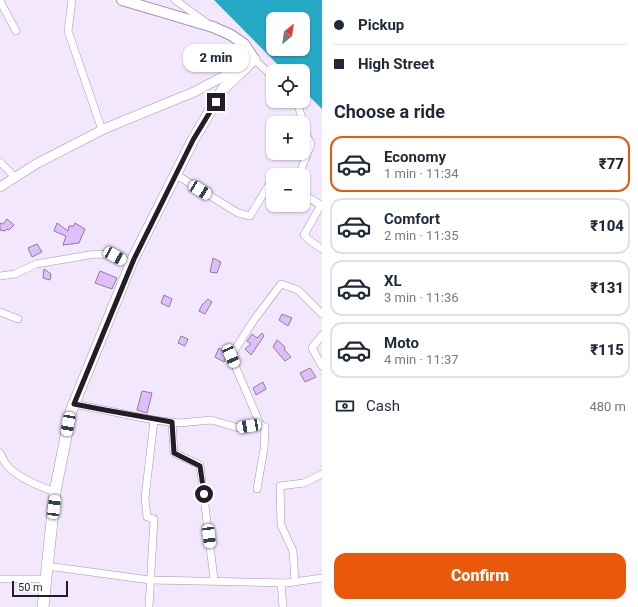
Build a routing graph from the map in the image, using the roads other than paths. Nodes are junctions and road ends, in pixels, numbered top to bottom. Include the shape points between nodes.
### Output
1 (0, 0) edge
2 (72, 0) edge
3 (122, 0) edge
4 (175, 0) edge
5 (213, 27) junction
6 (16, 31) dead end
7 (254, 59) junction
8 (266, 70) edge
9 (299, 108) edge
10 (102, 130) junction
11 (0, 162) edge
12 (302, 168) edge
13 (175, 174) junction
14 (15, 177) junction
15 (0, 187) edge
16 (266, 190) edge
17 (310, 199) edge
18 (321, 206) edge
19 (322, 248) edge
20 (131, 265) junction
21 (0, 276) edge
22 (0, 312) edge
23 (322, 314) edge
24 (18, 320) dead end
25 (322, 335) edge
26 (322, 366) edge
27 (74, 404) junction
28 (154, 420) junction
29 (172, 422) junction
30 (260, 424) junction
31 (0, 454) edge
32 (322, 474) edge
33 (257, 489) dead end
34 (56, 492) junction
35 (47, 566) junction
36 (322, 578) edge
37 (0, 579) edge
38 (45, 579) junction
39 (214, 579) dead end
40 (150, 580) junction
41 (295, 582) junction
42 (281, 583) junction
43 (43, 607) edge
44 (149, 607) edge
45 (283, 607) edge

1 - 6 street
2 - 10 street via 68,31
3 - 5 main road
4 - 5 street
5 - 7 main road via 244,44
7 - 8 street
7 - 10 street via 194,92
7 - 13 main road via 223,89
9 - 12 street via 311,144
10 - 14 street
11 - 14 street
13 - 16 street via 238,213 250,216
13 - 20 main road
14 - 15 street
17 - 18 street
18 - 19 street via 304,235
20 - 21 street via 115,256 95,254 36,264 15,274
20 - 27 main road
22 - 24 street
23 - 30 street via 298,290 281,284 231,356
25 - 26 street via 312,348
27 - 28 street
27 - 34 main road
28 - 29 street
28 - 40 street via 145,498 147,517 154,519
29 - 30 street via 211,420 239,428
29 - 39 street via 174,453 200,466
30 - 33 street via 265,427 264,449
31 - 34 street via 19,476
32 - 41 street via 304,483 280,486 281,525 292,551
34 - 35 main road
35 - 38 main road
35 - 40 street
36 - 41 street
37 - 38 street
38 - 43 main road
40 - 42 street
40 - 44 street
41 - 42 street
42 - 45 street

